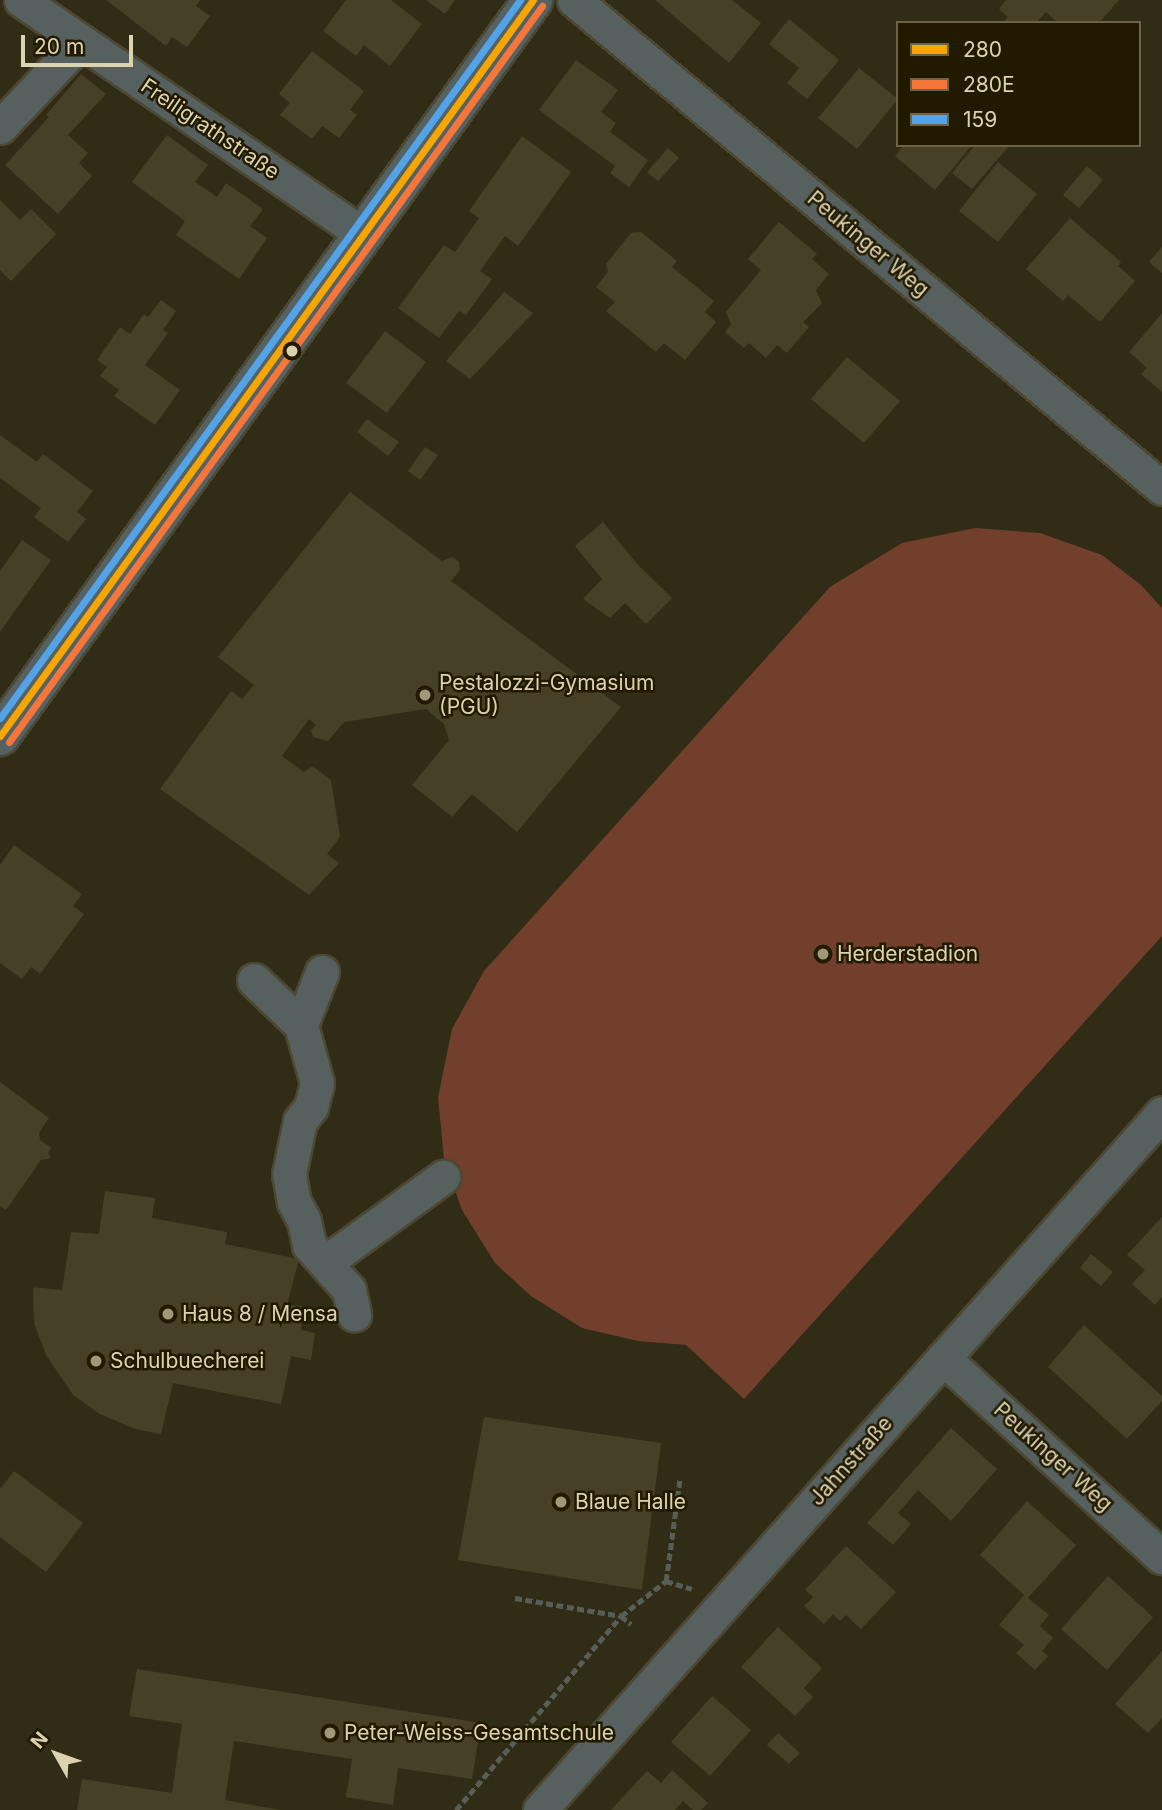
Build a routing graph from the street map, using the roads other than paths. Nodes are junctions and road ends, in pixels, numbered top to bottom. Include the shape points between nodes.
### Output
1 (21, 0) edge
2 (533, 0) edge
3 (574, 0) edge
4 (81, 41) junction
5 (0, 127) edge
6 (364, 235) junction
7 (1162, 488) edge
8 (0, 736) edge
9 (322, 972) dead end
10 (254, 980) dead end
11 (301, 1025) junction
12 (1162, 1113) edge
13 (443, 1177) dead end
14 (326, 1262) junction
15 (354, 1314) dead end
16 (943, 1358) junction
17 (1162, 1557) edge
18 (540, 1810) edge

1 - 4 street, Freiligrathstraße
2 - 6 main road
3 - 7 street, Peukinger Weg
4 - 5 street
4 - 6 street, Freiligrathstraße
6 - 8 main road
9 - 11 street
10 - 11 street
11 - 14 street via 317,1083 311,1107 300,1121 289,1174 309,1245
12 - 16 street, Jahnstraße
13 - 14 street
14 - 15 street via 349,1290
16 - 17 street, Peukinger Weg
16 - 18 street, Jahnstraße

